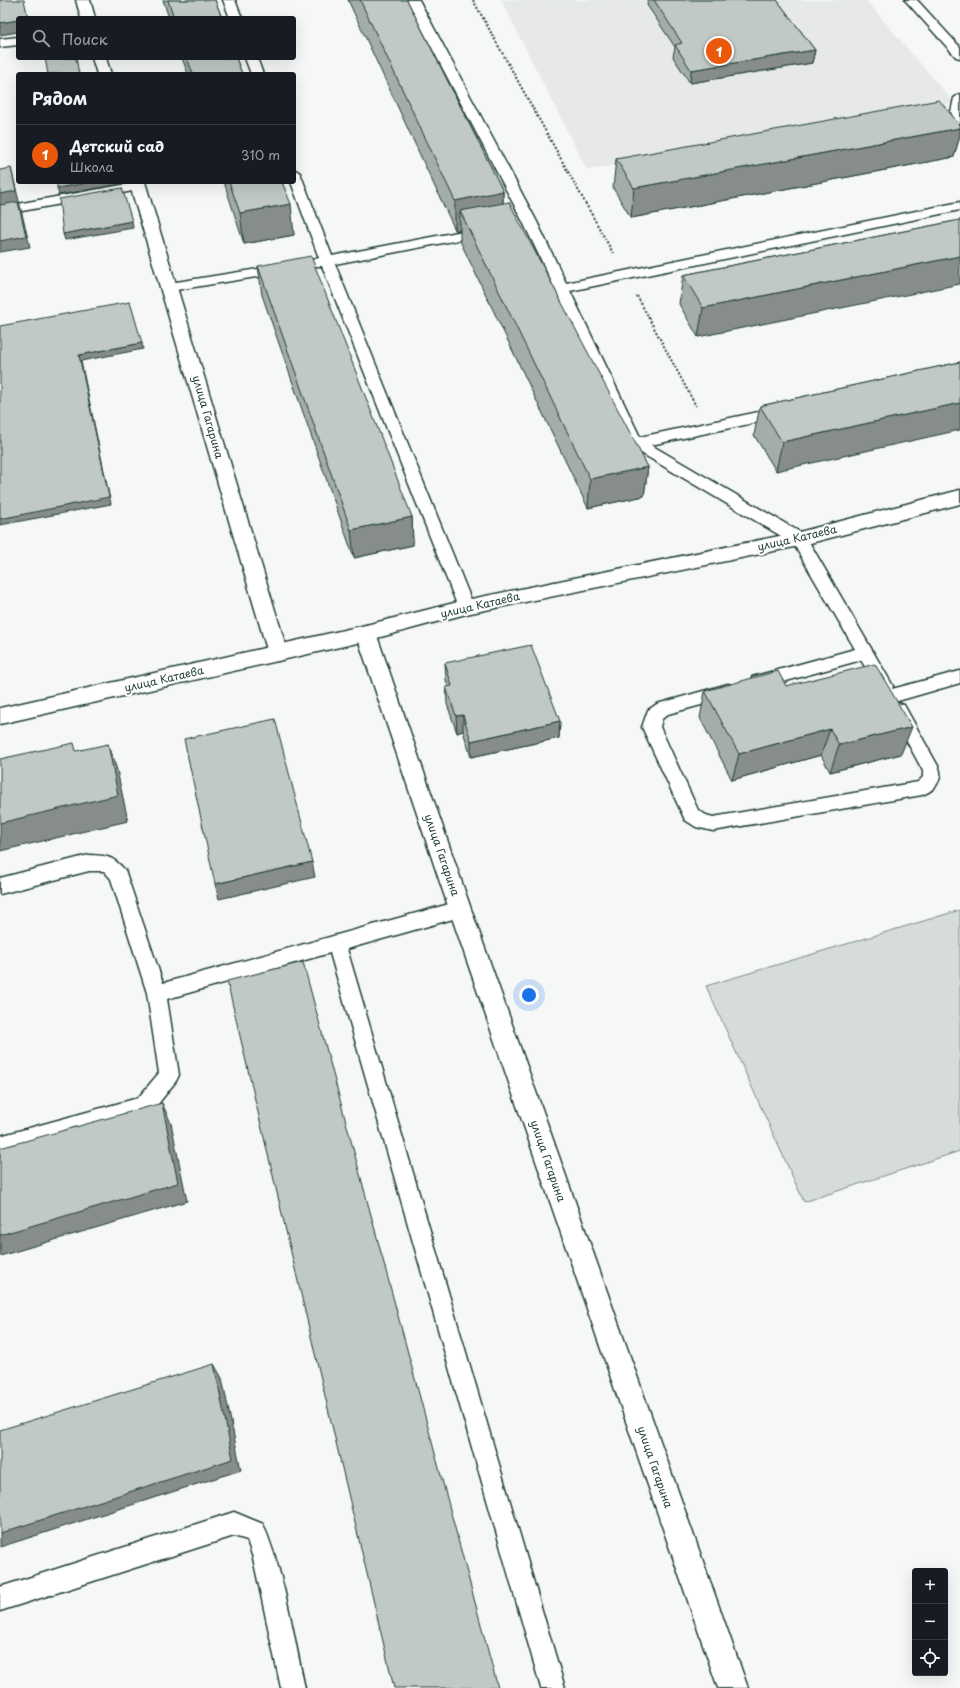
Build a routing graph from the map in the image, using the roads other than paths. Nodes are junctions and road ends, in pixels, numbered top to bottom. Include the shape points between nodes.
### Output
1 (83, 0) edge
2 (229, 0) edge
3 (413, 0) edge
4 (911, 0) edge
5 (87, 16) edge
6 (235, 16) edge
7 (16, 41) edge
8 (0, 44) edge
9 (960, 54) edge
10 (100, 60) edge
11 (252, 60) edge
12 (104, 72) edge
13 (256, 72) edge
14 (960, 98) edge
15 (960, 120) edge
16 (296, 178) edge
17 (138, 184) edge
18 (960, 206) edge
19 (0, 212) edge
20 (530, 222) junction
21 (514, 225) edge
22 (498, 228) edge
23 (327, 261) junction
24 (170, 287) junction
25 (562, 288) junction
26 (792, 410) edge
27 (636, 443) junction
28 (960, 497) edge
29 (799, 539) junction
30 (466, 607) junction
31 (366, 633) junction
32 (866, 652) junction
33 (278, 653) junction
34 (960, 678) edge
35 (891, 696) junction
36 (0, 716) edge
37 (0, 886) edge
38 (460, 909) junction
39 (336, 943) junction
40 (156, 993) junction
41 (0, 1146) edge
42 (0, 1599) edge
43 (293, 1688) edge
44 (553, 1688) edge
45 (733, 1688) edge

1 - 5 street
2 - 6 lane
3 - 20 lane
4 - 9 lane
7 - 8 street
10 - 12 street
11 - 13 lane
14 - 15 lane via 957,112
16 - 23 lane
17 - 19 lane
17 - 24 street, улица Гагарина
18 - 25 lane
20 - 21 lane
20 - 25 lane
22 - 23 lane
23 - 24 lane
23 - 30 lane
24 - 33 street, улица Гагарина
25 - 27 lane
26 - 27 lane
27 - 29 lane
28 - 29 street, улица Катаева
29 - 30 street, улица Катаева
29 - 32 lane
30 - 31 street, улица Катаева
31 - 33 street, улица Катаева
31 - 38 street, улица Гагарина
32 - 35 lane
32 - 35 lane via 663,709 654,716 651,727 692,815 702,822 714,824 922,788 929,784 932,771
33 - 36 street, улица Катаева
34 - 35 lane
37 - 40 lane via 89,863 108,864 119,875
38 - 39 lane
38 - 45 street, улица Гагарина
39 - 40 lane
39 - 44 lane
40 - 41 lane via 169,1074 144,1106
42 - 43 lane via 234,1524 255,1532 265,1558

